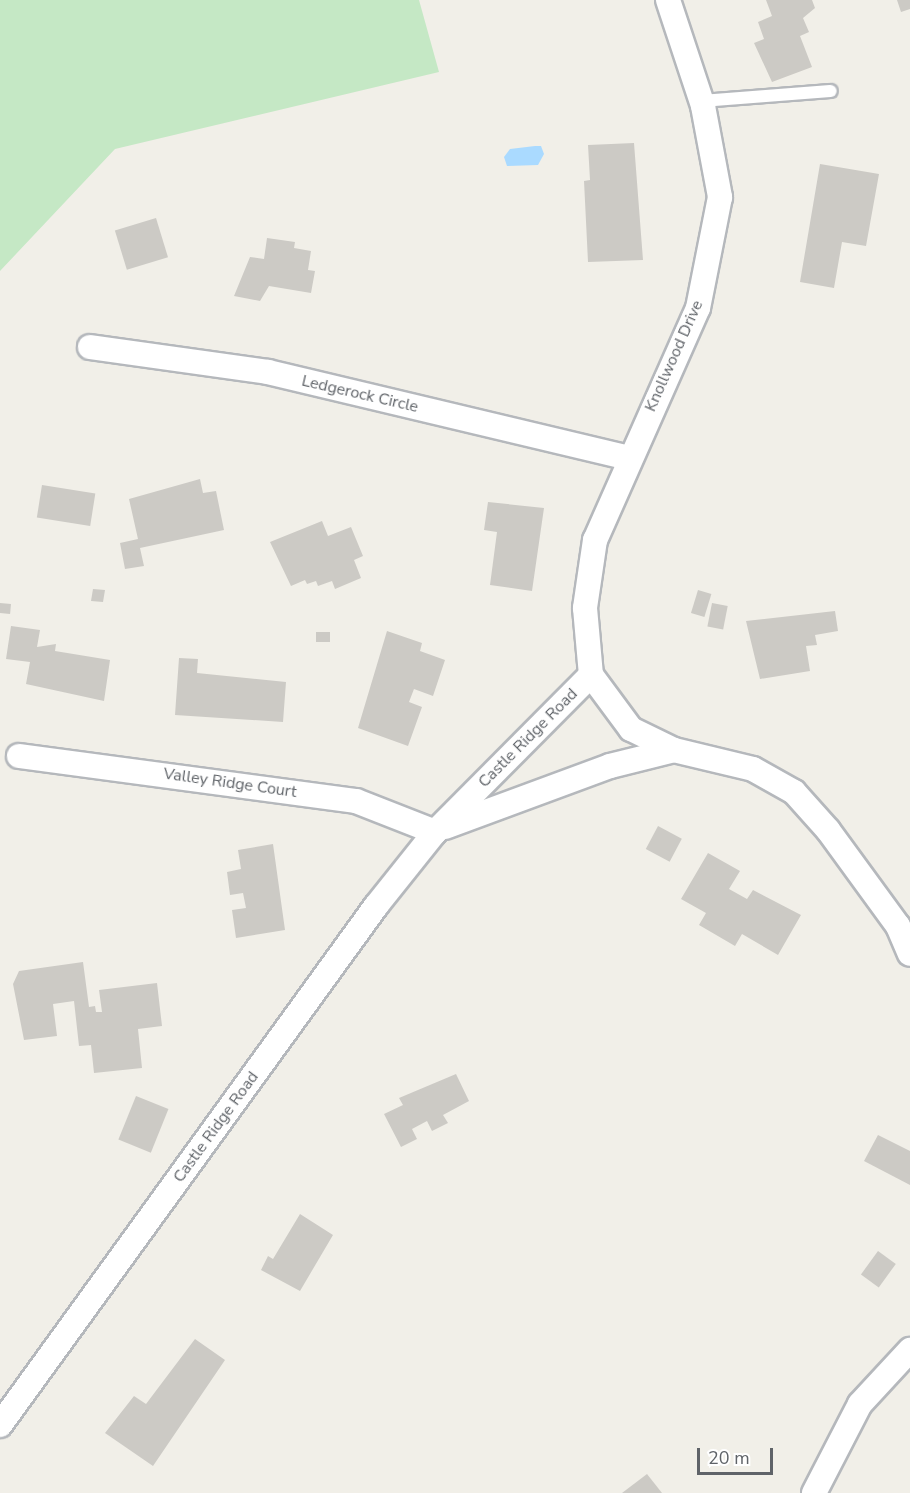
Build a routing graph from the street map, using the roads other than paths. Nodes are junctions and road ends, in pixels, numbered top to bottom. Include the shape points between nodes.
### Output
1 (668, 0) edge
2 (831, 91) dead end
3 (701, 101) junction
4 (90, 347) dead end
5 (628, 458) junction
6 (591, 675) junction
7 (674, 750) junction
8 (19, 756) dead end
9 (435, 832) junction
10 (910, 954) edge
11 (910, 1350) edge
12 (0, 1425) edge
13 (814, 1493) edge

1 - 3 street, Knollwood Drive
2 - 3 lane
3 - 5 street, Knollwood Drive via 720,197 713,249 698,308
4 - 5 street, Ledgerock Circle via 268,372
5 - 6 street, Knollwood Drive via 595,540 585,608
6 - 7 street, Castle Ridge Road via 631,729
6 - 9 street, Castle Ridge Road
7 - 9 street, Castle Ridge Road via 610,766
7 - 10 street, Castle Ridge Road via 753,770 794,792 828,830 898,926
8 - 9 street, Valley Ridge Court via 356,801
9 - 12 street, Castle Ridge Road
11 - 13 street via 860,1404

